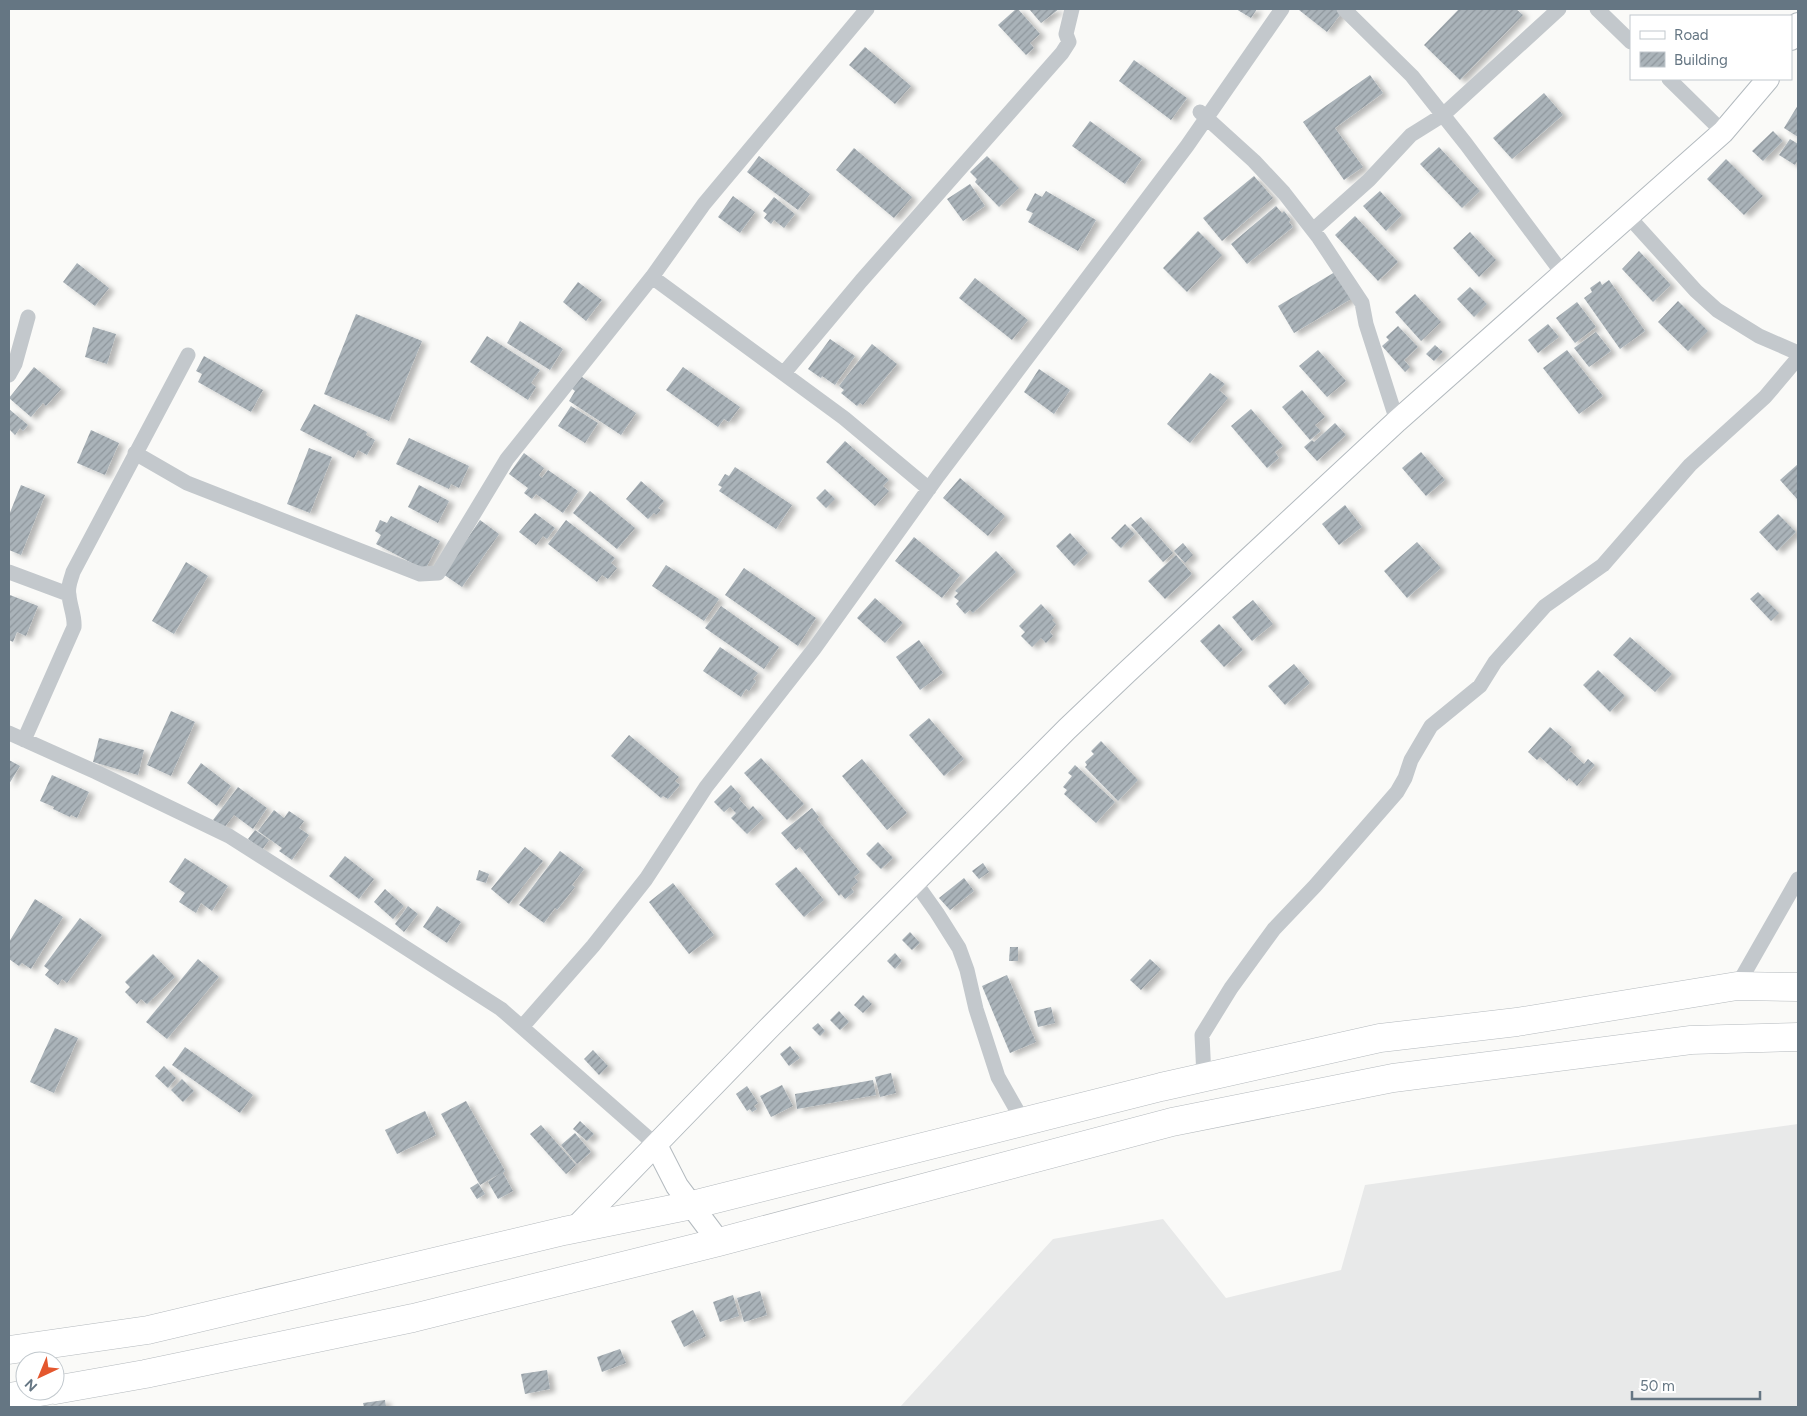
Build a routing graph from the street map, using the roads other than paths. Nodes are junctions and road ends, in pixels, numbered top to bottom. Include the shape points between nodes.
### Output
1 (867, 9) edge
2 (1072, 9) edge
3 (1282, 9) edge
4 (1344, 9) edge
5 (1559, 9) edge
6 (1597, 9) edge
7 (1798, 24) edge
8 (1792, 37) edge
9 (1630, 41) edge
10 (1669, 80) edge
11 (1767, 80) edge
12 (1199, 111) dead end
13 (1443, 115) junction
14 (1723, 132) junction
15 (1629, 217) junction
16 (1313, 230) junction
17 (1563, 274) junction
18 (652, 277) junction
19 (28, 317) dead end
20 (1798, 353) edge
21 (188, 355) dead end
22 (1798, 358) edge
23 (784, 373) junction
24 (9, 375) edge
25 (1397, 421) junction
26 (135, 453) junction
27 (929, 489) junction
28 (9, 572) edge
29 (68, 594) junction
30 (9, 733) edge
31 (24, 740) junction
32 (1798, 879) edge
33 (914, 882) junction
34 (1738, 986) junction
35 (1798, 987) edge
36 (1517, 1022) junction
37 (522, 1027) junction
38 (1798, 1037) edge
39 (1517, 1063) junction
40 (1204, 1077) junction
41 (1030, 1119) junction
42 (656, 1145) junction
43 (1046, 1155) junction
44 (692, 1205) junction
45 (574, 1229) junction
46 (720, 1242) junction
47 (9, 1350) edge
48 (65, 1388) edge

1 - 18 street via 704,204
2 - 23 street via 1066,34 1069,42 1062,54
3 - 27 street via 1187,146
4 - 13 street via 1412,76
5 - 13 street
6 - 9 street
7 - 8 street
10 - 14 street
11 - 14 street
12 - 16 street via 1254,161
13 - 16 street via 1411,135 1369,180
13 - 17 street
14 - 15 street
15 - 17 street
15 - 20 street via 1717,310 1759,336
16 - 25 street via 1362,303
17 - 25 street
18 - 23 street
18 - 26 street via 507,459 438,574 420,574 187,483
19 - 24 street
21 - 26 street
22 - 40 street via 1765,397 1690,466 1603,565 1545,606 1495,662 1480,686 1431,726 1397,792 1274,929 1230,988 1202,1035
23 - 27 street
25 - 33 street via 1113,685
26 - 29 street via 73,572
27 - 37 street via 814,649 706,787 646,880
28 - 29 street
29 - 31 street via 75,618 74,627
30 - 31 street
31 - 37 street via 229,836 501,1009
32 - 34 street
33 - 41 street via 959,948 998,1077
33 - 42 street
34 - 35 highway
34 - 36 highway
36 - 39 highway
36 - 40 highway via 1380,1038
37 - 42 street
38 - 39 highway via 1691,1040
39 - 43 highway via 1384,1080 1172,1122
40 - 41 highway
41 - 43 highway
41 - 44 highway
42 - 44 street via 677,1186
42 - 45 street
43 - 46 highway
44 - 45 highway
44 - 46 street
45 - 47 highway via 148,1330
46 - 48 highway via 412,1318

